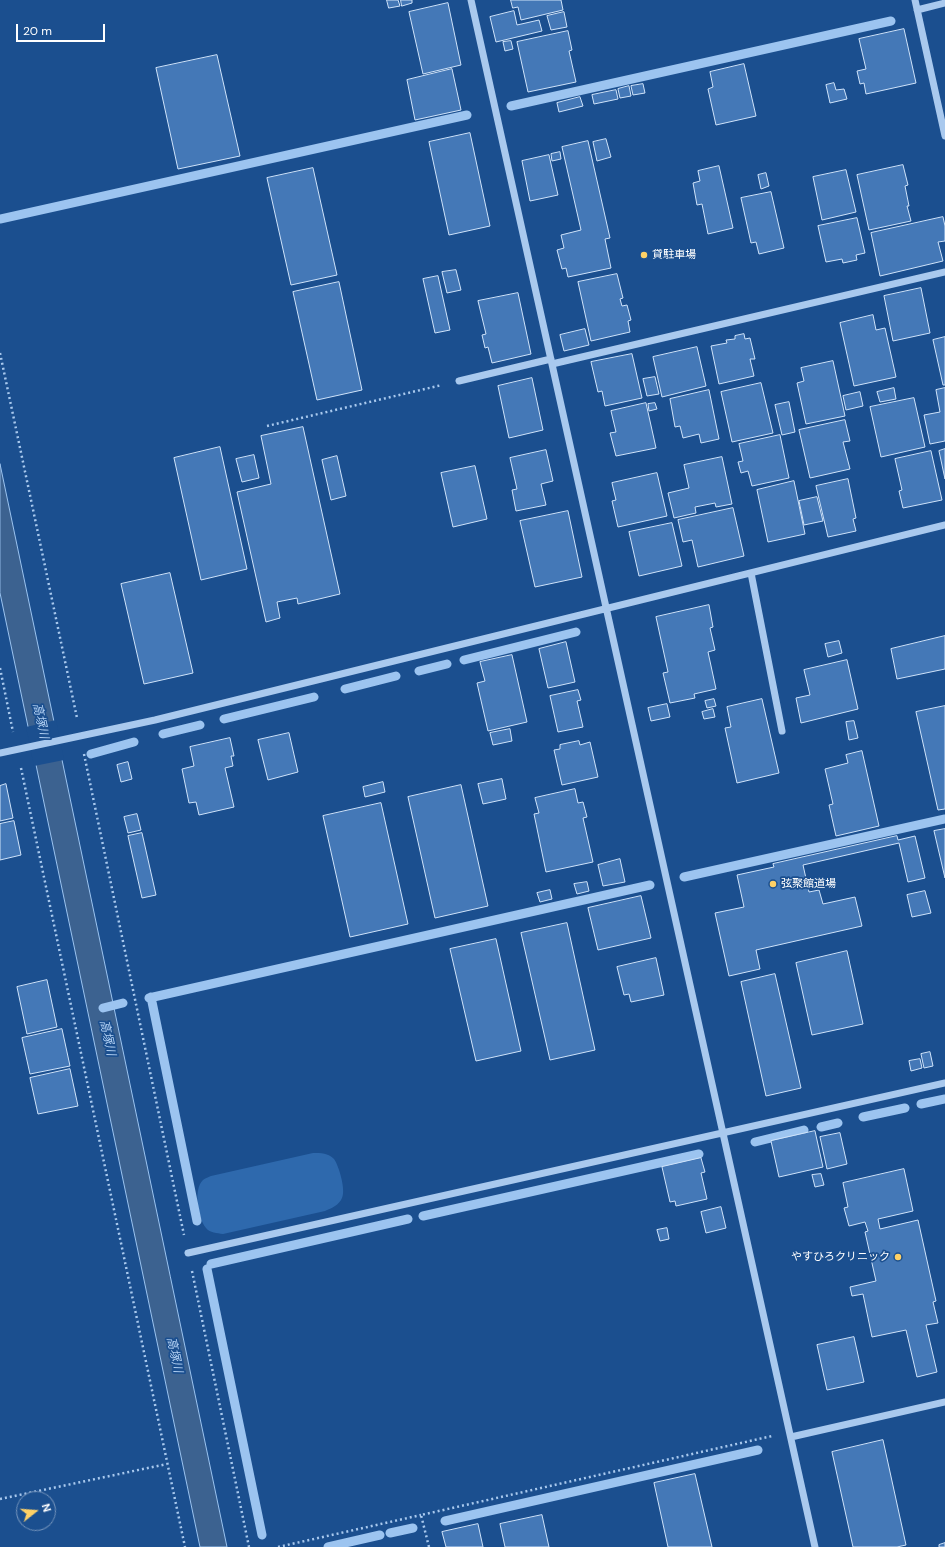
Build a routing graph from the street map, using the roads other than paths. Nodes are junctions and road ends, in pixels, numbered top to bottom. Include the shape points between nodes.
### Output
1 (471, 0) edge
2 (914, 0) edge
3 (945, 3) edge
4 (917, 10) junction
5 (945, 136) edge
6 (945, 272) edge
7 (552, 362) junction
8 (459, 381) road end
9 (945, 525) edge
10 (750, 573) junction
11 (607, 608) junction
12 (782, 731) dead end
13 (0, 753) edge
14 (945, 1083) edge
15 (724, 1133) junction
16 (188, 1253) road end
17 (945, 1402) edge
18 (790, 1435) junction
19 (815, 1547) edge

1 - 7 street
2 - 4 street
3 - 4 street
4 - 5 street
6 - 7 street
7 - 8 street
7 - 11 street
9 - 10 street
10 - 11 street
10 - 12 street
11 - 13 street via 155,720
11 - 15 street
14 - 15 street
15 - 16 street
15 - 18 street
17 - 18 street
18 - 19 street

